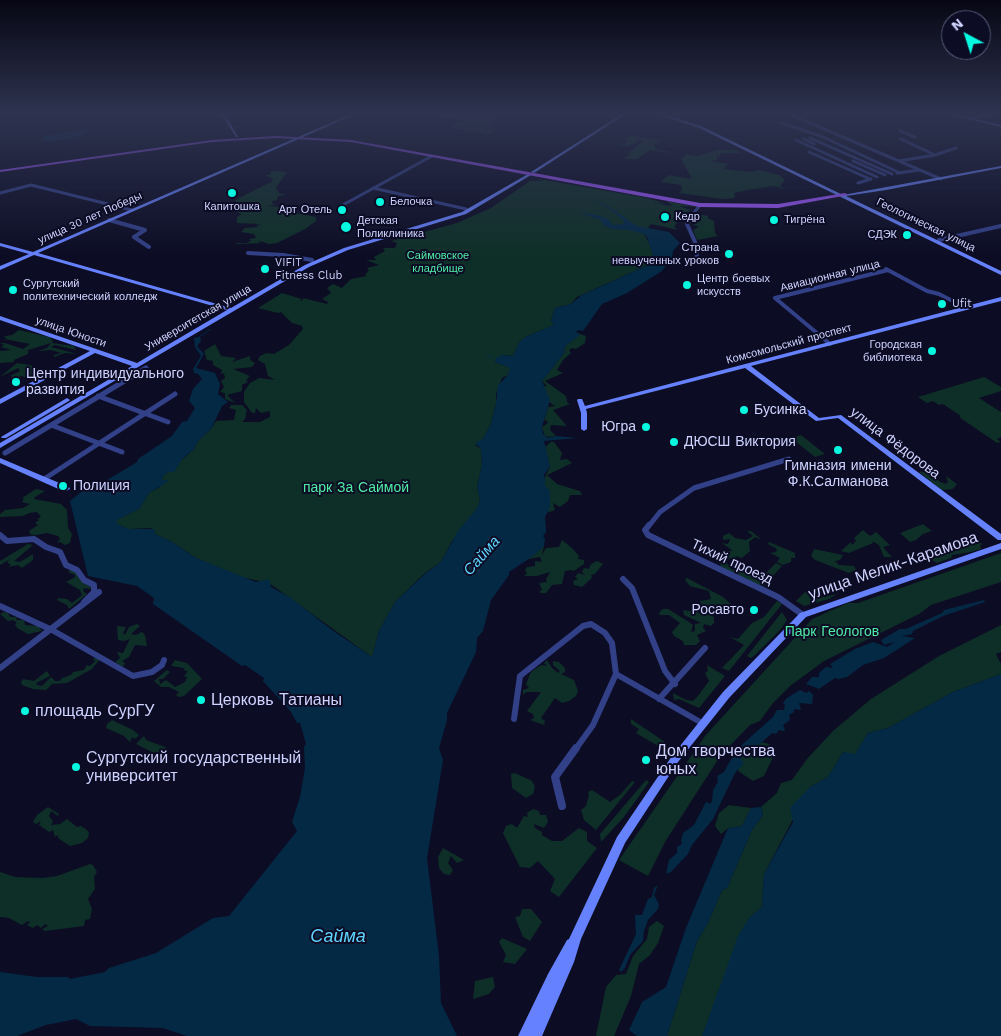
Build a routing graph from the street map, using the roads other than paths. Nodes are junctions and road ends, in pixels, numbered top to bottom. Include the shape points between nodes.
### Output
1 (52, 162) edge
2 (243, 162) edge
3 (420, 162) edge
4 (468, 162) edge
5 (474, 162) edge
6 (544, 162) edge
7 (545, 162) edge
8 (773, 162) edge
9 (775, 162) edge
10 (832, 162) edge
11 (845, 162) edge
12 (857, 162) edge
13 (865, 162) edge
14 (881, 162) edge
15 (902, 162) edge
16 (1001, 167) edge
17 (0, 170) edge
18 (920, 170) junction
19 (528, 173) junction
20 (900, 173) junction
21 (892, 174) junction
22 (885, 175) junction
23 (877, 177) junction
24 (870, 179) junction
25 (940, 179) junction
26 (858, 183) dead end
27 (373, 188) junction
28 (0, 193) edge
29 (841, 195) junction
30 (700, 205) junction
31 (341, 206) dead end
32 (466, 209) junction
33 (132, 210) junction
34 (109, 220) junction
35 (1001, 226) edge
36 (939, 240) junction
37 (0, 244) edge
38 (149, 247) dead end
39 (248, 253) dead end
40 (33, 254) junction
41 (697, 257) dead end
42 (312, 260) junction
43 (0, 268) edge
44 (1001, 271) edge
45 (1001, 299) edge
46 (1001, 302) edge
47 (966, 308) junction
48 (226, 310) junction
49 (949, 314) junction
50 (0, 318) edge
51 (869, 336) junction
52 (830, 344) junction
53 (94, 351) junction
54 (133, 364) junction
55 (749, 367) junction
56 (175, 394) dead end
57 (98, 396) junction
58 (580, 400) dead end
59 (0, 402) edge
60 (583, 411) junction
61 (147, 413) junction
62 (168, 422) dead end
63 (51, 425) junction
64 (584, 429) dead end
65 (0, 440) edge
66 (99, 444) junction
67 (0, 446) edge
68 (122, 452) dead end
69 (5, 453) dead end
70 (789, 459) dead end
71 (0, 460) edge
72 (44, 479) junction
73 (66, 489) dead end
74 (0, 535) edge
75 (1001, 538) edge
76 (7, 541) junction
77 (0, 545) edge
78 (1001, 546) edge
79 (623, 579) dead end
80 (99, 592) dead end
81 (84, 602) junction
82 (0, 606) edge
83 (803, 615) junction
84 (52, 630) junction
85 (705, 648) dead end
86 (164, 660) dead end
87 (0, 668) edge
88 (616, 674) junction
89 (675, 684) junction
90 (659, 699) junction
91 (514, 718) dead end
92 (702, 723) junction
93 (562, 806) dead end
94 (575, 938) junction
95 (524, 1036) edge
96 (536, 1036) edge

1 - 17 main road
2 - 33 main road, улица 30 лет Победы
3 - 27 street
4 - 19 main road
5 - 19 main road
6 - 19 main road, Университетская улица
7 - 19 main road, Университетская улица
8 - 29 main road
9 - 29 main road
10 - 24 street
11 - 23 street
12 - 22 street
13 - 21 street
14 - 20 street
15 - 18 street
16 - 25 main road
18 - 20 street
18 - 25 street
19 - 29 main road via 720,203 774,202
19 - 30 main road
19 - 32 main road, Университетская улица
19 - 48 main road, Университетская улица via 464,213 346,249
20 - 21 street
21 - 22 street
22 - 23 street
23 - 24 street
24 - 26 street
25 - 29 main road
27 - 31 street
27 - 32 street
28 - 33 street via 31,185
29 - 30 main road via 778,206
29 - 36 main road, Геологическая улица
29 - 44 main road, Геологическая улица
30 - 41 street via 690,216 688,224
32 - 42 main road, Университетская улица via 352,244
33 - 34 main road, улица 30 лет Победы
34 - 38 street via 145,230 134,237
34 - 40 main road, улица 30 лет Победы
35 - 36 street
36 - 44 main road, Геологическая улица
37 - 40 main road
39 - 42 street
40 - 43 main road, улица 30 лет Победы
40 - 48 main road
42 - 48 main road, Университетская улица
45 - 47 main road, Комсомольский проспект
46 - 49 main road, Комсомольский проспект
47 - 49 main road, Комсомольский проспект
47 - 52 street, Авиационная улица via 939,294 927,292 886,269 775,298 810,324
48 - 54 main road, Университетская улица
49 - 51 main road, Комсомольский проспект
50 - 53 main road, улица Юности
51 - 52 main road, Комсомольский проспект
51 - 55 main road, Комсомольский проспект
52 - 55 main road, Комсомольский проспект
53 - 54 main road, улица Юности
53 - 59 main road
54 - 57 street via 146,368
54 - 65 main road, Университетская улица
54 - 67 main road, Университетская улица
55 - 60 main road, Комсомольский проспект
55 - 75 main road, улица Фёдорова via 818,420 839,416
56 - 61 street
57 - 61 street
57 - 63 street
58 - 60 main road
60 - 64 main road
61 - 62 street
61 - 66 street
63 - 66 street
63 - 69 street
66 - 68 street
66 - 72 street
70 - 83 street, Тихий проезд via 694,488 660,512 645,530 778,597
71 - 72 main road
72 - 73 main road
74 - 76 street
76 - 77 street
76 - 81 street via 34,540 60,552 66,564 94,585 94,592
78 - 83 main road, улица Мелик-Карамова
79 - 89 street via 632,588 665,671
80 - 81 street
81 - 84 street
82 - 84 street
83 - 92 main road, улица Мелик-Карамова
84 - 86 street via 125,674 144,675 162,665
84 - 87 street
85 - 89 street
88 - 90 street
88 - 91 street via 612,643 605,633 591,624 583,626 520,676
88 - 93 street via 593,724 555,778
89 - 90 street
90 - 92 street
92 - 94 main road, улица Мелик-Карамова via 621,840
94 - 95 main road, улица Мелик-Карамова
94 - 96 main road, улица Мелик-Карамова via 563,976

